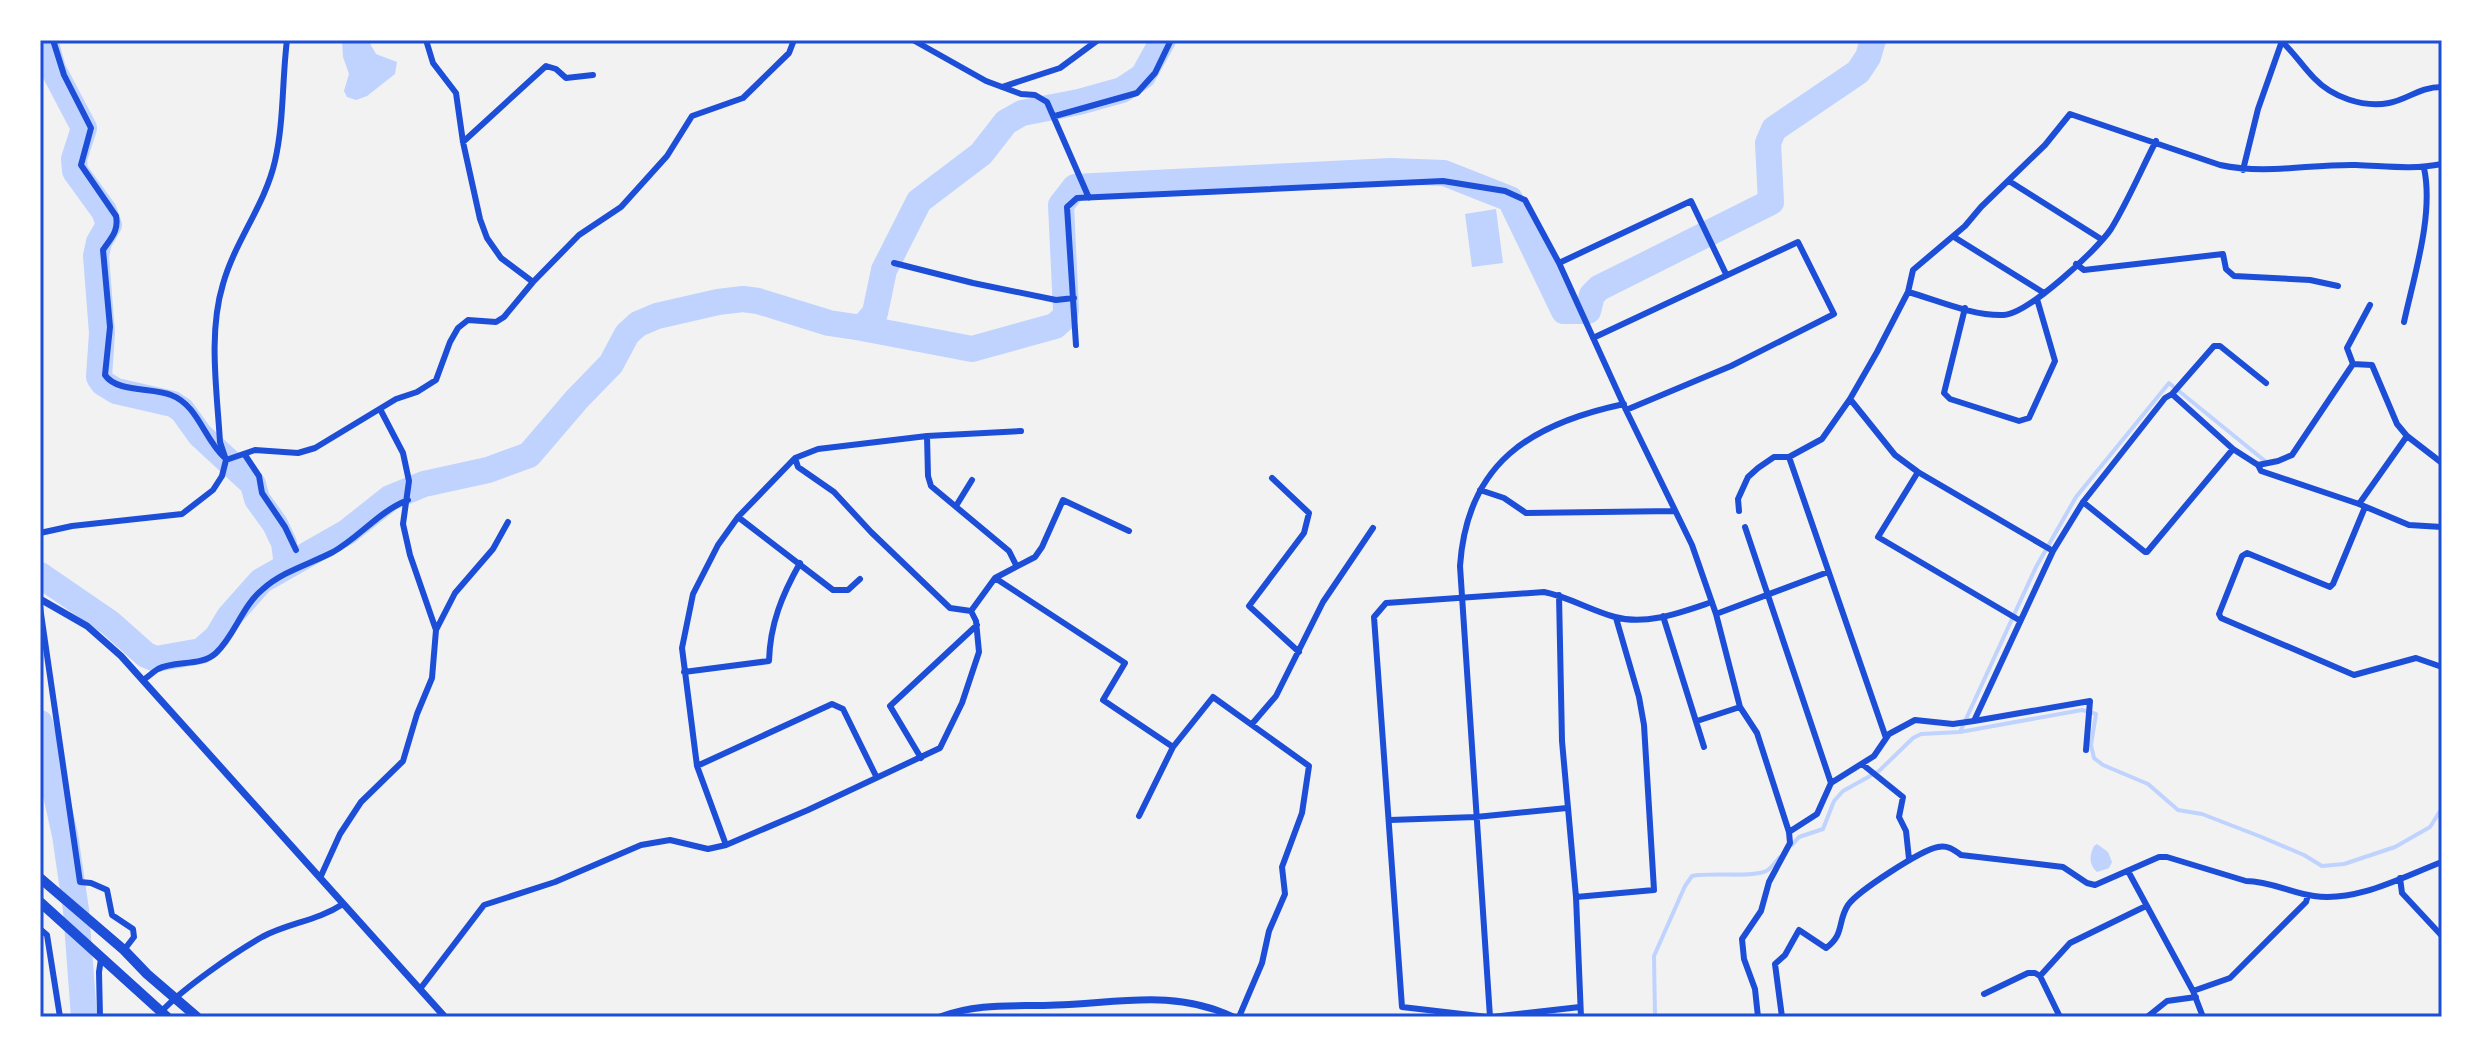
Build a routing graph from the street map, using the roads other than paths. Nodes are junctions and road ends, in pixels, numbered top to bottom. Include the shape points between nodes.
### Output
1 (53, 40) edge
2 (287, 40) edge
3 (426, 40) edge
4 (794, 40) edge
5 (913, 40) edge
6 (1098, 40) edge
7 (1171, 40) edge
8 (2281, 40) edge
9 (593, 75) dead end
10 (1002, 87) junction
11 (2442, 87) edge
12 (1055, 116) junction
13 (2156, 141) junction
14 (463, 142) junction
15 (2442, 164) edge
16 (2424, 168) junction
17 (2243, 170) junction
18 (2009, 181) junction
19 (1089, 198) junction
20 (1954, 237) junction
21 (2101, 239) junction
22 (894, 263) dead end
23 (1559, 263) junction
24 (2076, 264) junction
25 (1726, 274) junction
26 (533, 282) junction
27 (2338, 286) dead end
28 (1908, 292) junction
29 (2044, 293) junction
30 (1074, 298) junction
31 (2037, 299) junction
32 (2370, 305) dead end
33 (1965, 308) junction
34 (2404, 322) dead end
35 (1593, 338) junction
36 (1076, 345) dead end
37 (2353, 364) junction
38 (2266, 383) dead end
39 (2172, 394) junction
40 (1850, 399) junction
41 (1625, 407) junction
42 (380, 409) junction
43 (1021, 431) dead end
44 (927, 436) junction
45 (2407, 436) junction
46 (2233, 449) junction
47 (245, 455) junction
48 (1789, 457) junction
49 (795, 458) junction
50 (226, 460) junction
51 (2442, 463) edge
52 (2258, 465) junction
53 (1918, 472) junction
54 (1272, 478) dead end
55 (972, 480) dead end
56 (1480, 490) junction
57 (408, 500) junction
58 (2083, 502) junction
59 (2362, 505) junction
60 (956, 506) junction
61 (1675, 511) junction
62 (1739, 511) dead end
63 (738, 517) junction
64 (508, 522) dead end
65 (1745, 527) dead end
66 (2442, 527) edge
67 (1373, 528) dead end
68 (1129, 531) dead end
69 (40, 533) edge
70 (296, 550) dead end
71 (2053, 551) junction
72 (800, 563) junction
73 (1016, 565) junction
74 (1828, 572) junction
75 (995, 578) junction
76 (860, 579) dead end
77 (1559, 595) junction
78 (1769, 595) junction
79 (1464, 597) junction
80 (40, 599) edge
81 (1712, 602) junction
82 (40, 607) edge
83 (971, 611) junction
84 (1716, 614) junction
85 (1663, 616) junction
86 (1616, 618) junction
87 (2019, 620) junction
88 (977, 625) junction
89 (436, 630) junction
90 (1299, 652) junction
91 (2442, 667) edge
92 (684, 672) junction
93 (143, 680) junction
94 (1740, 707) junction
95 (1697, 721) junction
96 (1974, 721) junction
97 (1252, 724) junction
98 (1886, 738) junction
99 (1173, 747) junction
100 (1704, 747) dead end
101 (2086, 750) dead end
102 (921, 758) junction
103 (1862, 764) junction
104 (697, 766) junction
105 (876, 776) junction
106 (1831, 783) junction
107 (1567, 808) junction
108 (1139, 816) dead end
109 (1476, 817) junction
110 (1390, 820) junction
111 (1789, 832) junction
112 (726, 845) junction
113 (1909, 859) junction
114 (2442, 862) edge
115 (2128, 871) junction
116 (40, 878) edge
117 (320, 878) junction
118 (2400, 878) junction
119 (2308, 895) junction
120 (1576, 897) junction
121 (40, 902) edge
122 (343, 904) junction
123 (2146, 906) junction
124 (40, 929) edge
125 (2442, 936) edge
126 (124, 950) junction
127 (101, 959) junction
128 (2040, 976) junction
129 (420, 989) junction
130 (1984, 994) dead end
131 (2194, 994) junction
132 (174, 998) junction
133 (1017, 1004) junction
134 (1580, 1007) junction
135 (164, 1015) edge
136 (60, 1017) edge
137 (100, 1017) edge
138 (197, 1017) edge
139 (445, 1017) edge
140 (940, 1017) edge
141 (1018, 1017) edge
142 (1233, 1017) edge
143 (1239, 1017) edge
144 (1490, 1017) edge
145 (1581, 1017) edge
146 (1758, 1017) edge
147 (1782, 1017) edge
148 (2060, 1017) edge
149 (2147, 1017) edge
150 (2203, 1017) edge

1 - 50 street via 91,128 81,165 116,216 112,238 103,250 110,327 105,375 117,384 184,402
2 - 50 street via 275,161 223,284 217,315 220,442
3 - 14 street via 433,63 456,93
4 - 26 street via 789,53 743,98 692,116 667,156 621,207 579,235
5 - 10 street
6 - 10 street via 1060,68
7 - 12 street via 1155,73 1137,93
8 - 11 street via 2316,80 2364,105 2391,103 2426,87
8 - 17 street
9 - 14 street via 566,78 546,66
10 - 12 street via 1035,95
12 - 19 street
13 - 17 street
13 - 18 street via 2070,114
13 - 21 street
14 - 26 street via 487,238 501,258
15 - 16 street
16 - 17 street
16 - 34 street via 2422,235
18 - 20 street
18 - 21 street
19 - 23 street via 1443,181 1505,191 1525,200
19 - 30 street via 1077,198 1067,207
20 - 28 street via 1913,270
20 - 29 street
21 - 24 street
22 - 30 street via 1056,300
23 - 25 street via 1691,201
23 - 35 street
24 - 27 street via 2084,270 2223,254 2226,269 2234,276
24 - 29 street
25 - 35 street
25 - 41 street via 1798,242 1834,314 1731,366
26 - 42 street via 496,322 468,320 458,328 436,380
28 - 33 street
28 - 40 street
29 - 31 street
30 - 36 street
31 - 33 street via 2014,314
31 - 33 street via 2055,361 2029,418 2019,421 1944,393
32 - 37 street via 2347,348
35 - 41 street
37 - 45 street via 2372,365
37 - 52 street via 2292,455
38 - 39 street via 2214,346
39 - 46 street
39 - 58 street
40 - 48 street via 1822,439
40 - 53 street via 1895,455
41 - 56 street via 1566,419 1536,433 1511,452
41 - 61 street
42 - 47 street via 315,448
42 - 57 street via 403,453
43 - 44 street
44 - 49 street via 818,449
44 - 60 street via 931,486
45 - 51 street
45 - 59 street
46 - 52 street
46 - 58 street via 2147,552
47 - 50 street
47 - 70 street
48 - 62 street via 1774,457 1748,477 1738,499
48 - 74 street
49 - 63 street
49 - 83 street via 798,467 834,492 950,608
50 - 69 street via 213,490 182,514
52 - 59 street via 2261,471
53 - 71 street
53 - 87 street via 1878,537
54 - 90 street via 1309,513 1304,533 1249,606
55 - 60 street
56 - 61 street via 1526,513
56 - 79 street via 1462,539
57 - 89 street via 403,524
57 - 93 street via 333,552 262,589 213,656 159,668
58 - 71 street
59 - 66 street via 2409,525
59 - 91 street via 2330,587 2247,553 2219,614 2354,675 2416,658
60 - 73 street via 1009,551
61 - 81 street
63 - 72 street
63 - 92 street via 693,594 682,648
64 - 89 street via 493,549 455,593
65 - 78 street
67 - 90 street via 1323,602
68 - 73 street via 1063,500 1035,557
71 - 87 street
72 - 76 street via 833,590 848,590
72 - 92 street via 770,633 769,661
73 - 75 street
74 - 78 street
74 - 98 street
75 - 83 street
75 - 99 street via 1125,663 1103,700
77 - 79 street
77 - 86 street
77 - 107 street
78 - 84 street
78 - 106 street
79 - 109 street
79 - 110 street via 1386,603 1374,617
80 - 93 street via 103,639
81 - 84 street
81 - 85 street
82 - 126 street via 80,882 107,890 112,915 133,929 134,937
83 - 88 street
84 - 94 street
85 - 86 street
85 - 95 street
86 - 120 street via 1644,725 1654,890
87 - 96 street
88 - 102 street via 979,652 957,714 940,748
88 - 102 street via 890,706
89 - 117 street via 432,678 403,761 361,802
90 - 97 street via 1276,696
92 - 104 street
93 - 117 street
94 - 95 street
94 - 111 street via 1757,733
95 - 100 street
96 - 98 street via 1915,720
96 - 101 street via 2090,701
97 - 99 street via 1213,697
97 - 143 street via 1309,766 1302,813 1282,867 1285,894
98 - 103 street
99 - 108 street
102 - 105 street
103 - 106 street
103 - 113 street via 1903,797 1899,817
104 - 105 street via 832,704 843,709
104 - 112 street
105 - 112 street
106 - 111 street via 1817,814
107 - 109 street
107 - 120 street
109 - 110 street
109 - 144 street
110 - 144 street via 1402,1007
111 - 146 street via 1790,843 1769,882 1761,911 1742,939
112 - 129 street via 708,849 670,840 641,845 484,905
113 - 115 street via 1950,847 1961,855 2063,867 2095,885
113 - 147 street via 1848,905 1838,940 1826,948 1799,930 1775,964
114 - 118 street
115 - 119 street via 2167,857
115 - 123 street
116 - 126 highway
117 - 122 street
118 - 119 street via 2363,892
118 - 125 street via 2402,893
119 - 131 street via 2230,978
120 - 134 street
121 - 127 highway
122 - 129 street
122 - 132 street via 325,916 263,936
123 - 128 street via 2070,943
123 - 131 street
124 - 136 street via 47,935
126 - 132 highway
127 - 135 highway
127 - 137 street
128 - 130 street via 2028,973
128 - 148 street
129 - 139 street
131 - 149 street via 2167,1001
131 - 150 street
132 - 135 street
132 - 138 highway
133 - 140 street
133 - 141 street
133 - 142 street via 1184,1000
134 - 144 street
134 - 145 street

